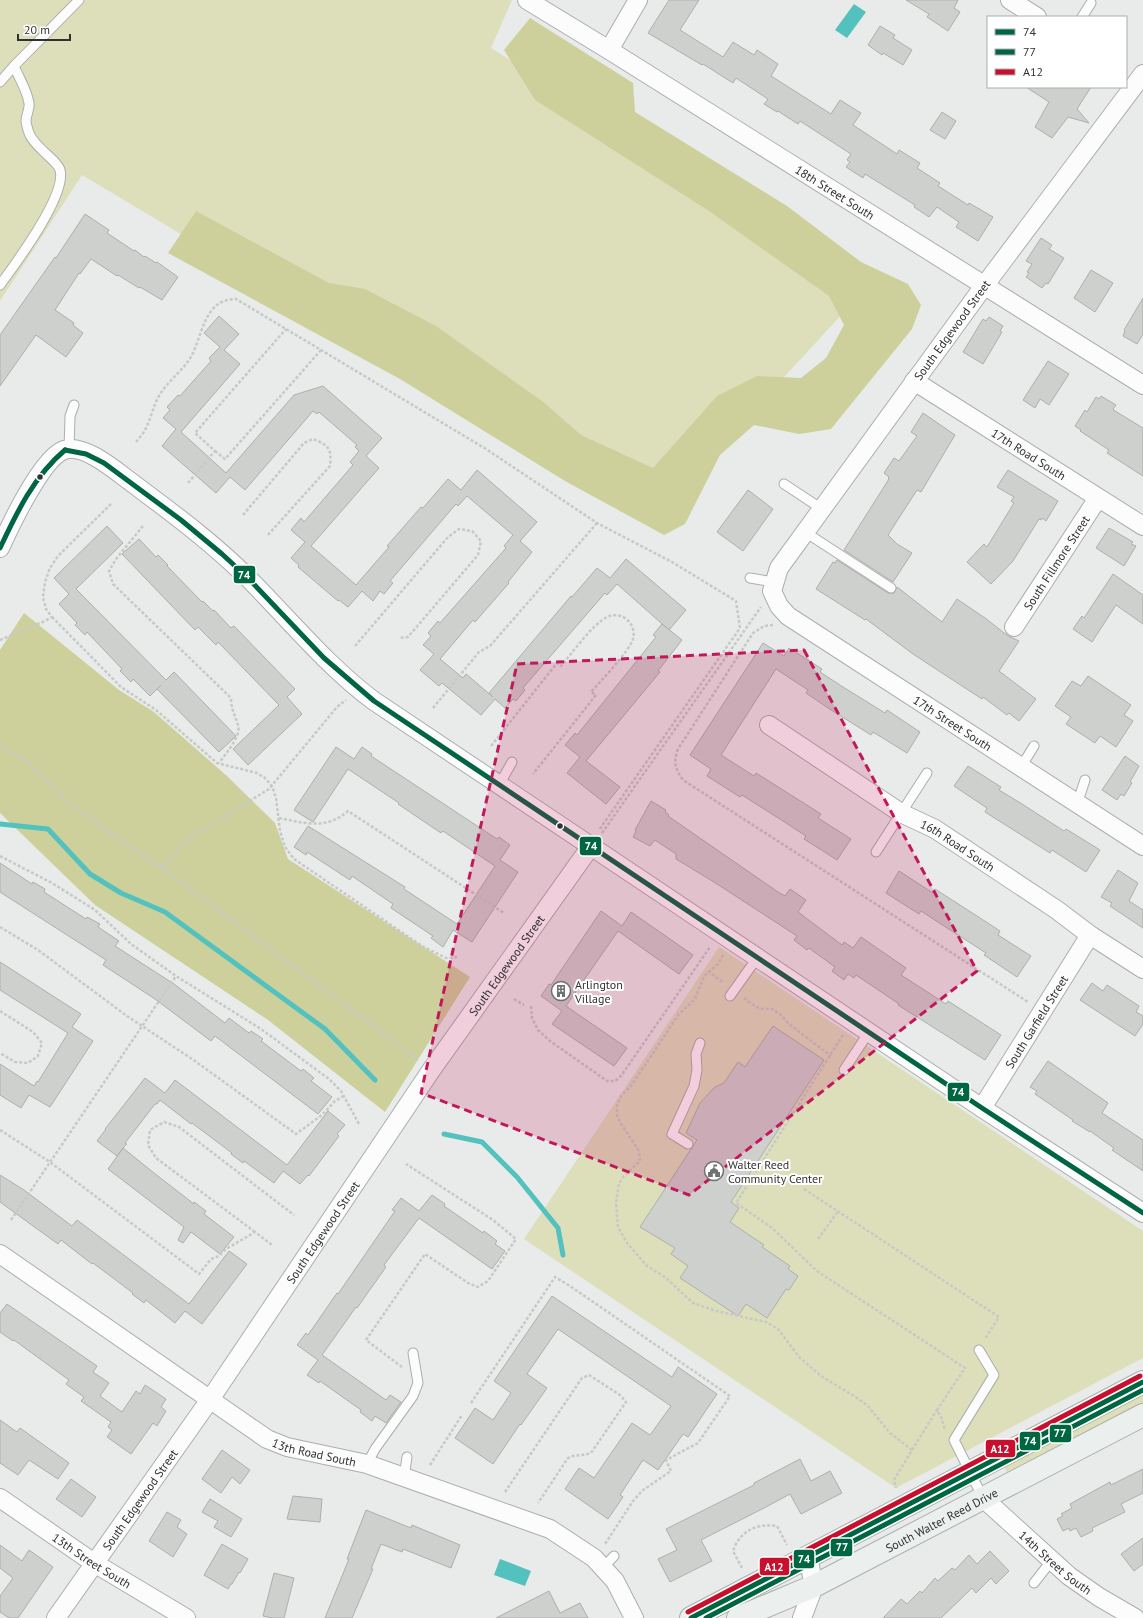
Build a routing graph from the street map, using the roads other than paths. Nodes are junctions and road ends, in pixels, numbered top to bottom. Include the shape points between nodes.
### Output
1 (79, 0) edge
2 (527, 0) edge
3 (638, 0) edge
4 (1010, 0) edge
5 (1091, 2) dead end
6 (1034, 16) edge
7 (1083, 16) edge
8 (609, 50) junction
9 (14, 66) junction
10 (1137, 78) edge
11 (0, 82) edge
12 (0, 284) edge
13 (984, 286) junction
14 (914, 381) junction
15 (1143, 385) edge
16 (74, 406) dead end
17 (67, 450) junction
18 (784, 484) dead end
19 (1098, 498) junction
20 (822, 510) junction
21 (1143, 526) edge
22 (805, 532) junction
23 (0, 548) edge
24 (750, 578) dead end
25 (891, 588) dead end
26 (770, 593) junction
27 (1014, 627) dead end
28 (769, 725) dead end
29 (1034, 746) dead end
30 (512, 762) dead end
31 (1021, 767) junction
32 (927, 773) dead end
33 (1085, 780) dead end
34 (499, 785) junction
35 (1077, 804) junction
36 (902, 813) junction
37 (591, 846) junction
38 (1143, 846) edge
39 (876, 852) dead end
40 (1090, 935) junction
41 (757, 958) junction
42 (1143, 969) edge
43 (732, 993) road end
44 (868, 1032) junction
45 (700, 1043) dead end
46 (844, 1070) dead end
47 (982, 1108) junction
48 (688, 1144) dead end
49 (1143, 1213) edge
50 (0, 1254) edge
51 (978, 1350) road end
52 (413, 1353) dead end
53 (1143, 1382) edge
54 (211, 1398) junction
55 (1143, 1415) edge
56 (407, 1457) dead end
57 (367, 1464) junction
58 (970, 1472) junction
59 (404, 1477) junction
60 (0, 1498) edge
61 (983, 1498) junction
62 (808, 1557) junction
63 (1052, 1560) junction
64 (94, 1563) junction
65 (1034, 1583) dead end
66 (814, 1586) junction
67 (56, 1618) edge
68 (186, 1618) edge
69 (634, 1618) edge
70 (691, 1618) edge
71 (738, 1618) edge
72 (802, 1618) edge
73 (1135, 1618) edge

1 - 9 lane
2 - 8 street, 18th Street South
3 - 8 street
4 - 6 street
5 - 7 lane
8 - 13 street, 18th Street South
9 - 11 lane
9 - 12 lane via 29,103 26,121 30,134 36,144 60,168 62,181 50,209 20,258
10 - 13 street, South Edgewood Street
13 - 14 street, South Edgewood Street
13 - 15 street, 18th Street South
14 - 19 street, 17th Road South
14 - 20 street, South Edgewood Street
16 - 17 lane via 70,416
17 - 23 street via 55,457 44,470 16,513
17 - 34 street via 79,450 99,459 180,518 247,577 358,689
18 - 20 lane
19 - 21 street, 17th Road South
19 - 27 street, South Fillmore Street
20 - 22 street, South Edgewood Street
22 - 25 lane
22 - 26 street, South Edgewood Street via 779,568
24 - 26 lane
26 - 31 street, 17th Street South via 788,616
28 - 36 street, 16th Road South
29 - 31 lane
30 - 34 lane
31 - 35 street, 17th Street South
32 - 36 lane
33 - 35 lane
34 - 37 street
35 - 38 street, 17th Street South
36 - 39 lane
36 - 40 street, 16th Road South via 935,829 1057,910
37 - 41 street
37 - 54 street, South Edgewood Street via 432,1070
40 - 42 street, 16th Road South
40 - 47 street, South Garfield Street
41 - 43 lane
41 - 44 street
44 - 46 lane
44 - 47 street
45 - 48 lane via 696,1054 694,1086 672,1134
47 - 49 street
50 - 54 street, 13th Road South
51 - 58 lane via 994,1375 954,1440
52 - 57 lane via 418,1383 413,1396
53 - 58 main road
54 - 57 street, 13th Road South via 267,1438 286,1447
54 - 64 street, South Edgewood Street
55 - 61 main road, South Walter Reed Drive
56 - 59 lane
57 - 59 street, 13th Road South
58 - 61 lane
58 - 62 main road
59 - 69 street, 13th Road South via 550,1529 594,1558 608,1562
60 - 64 street, 13th Street South
61 - 63 street, 14th Street South
61 - 66 main road, South Walter Reed Drive
62 - 66 street
62 - 70 main road
63 - 65 lane
63 - 73 street, 14th Street South via 1069,1576 1099,1597
64 - 67 street, South Edgewood Street
64 - 68 street, 13th Street South
66 - 71 main road, South Walter Reed Drive
66 - 72 street

